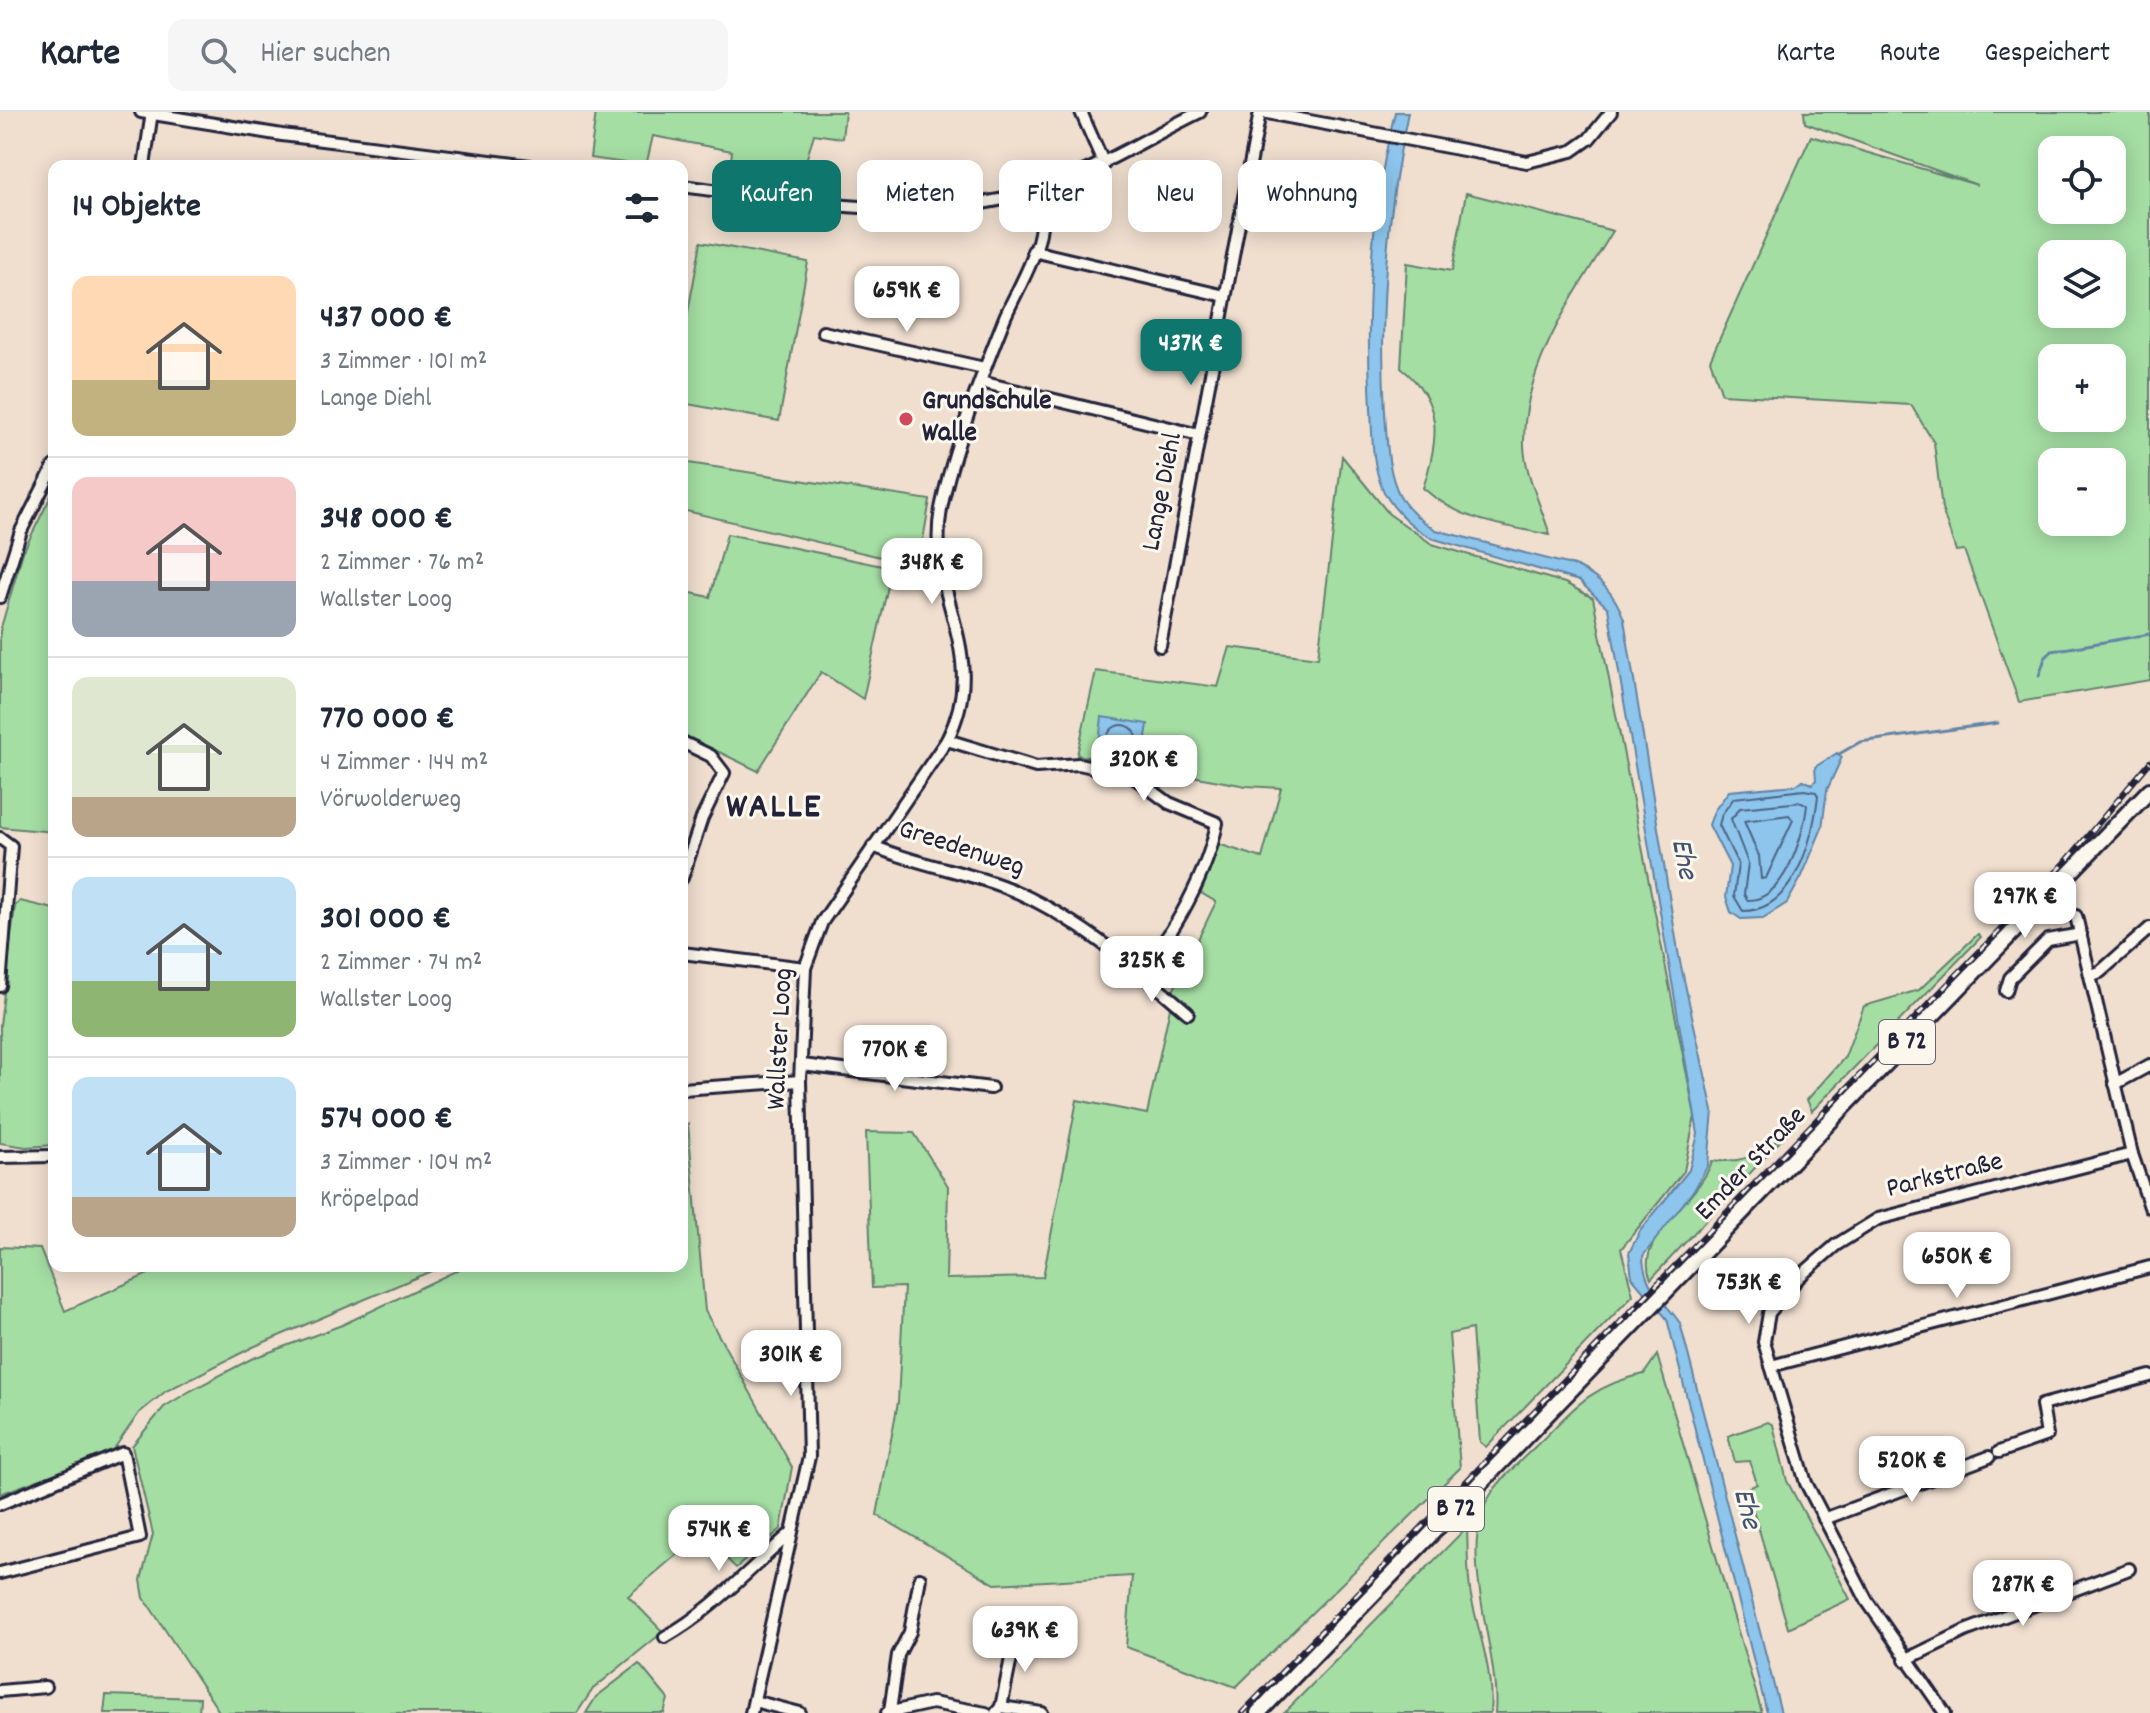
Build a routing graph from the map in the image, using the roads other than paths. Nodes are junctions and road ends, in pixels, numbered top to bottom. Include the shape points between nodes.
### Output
1 (1081, 112) edge
2 (1200, 112) edge
3 (1261, 112) edge
4 (1611, 112) edge
5 (148, 113) edge
6 (144, 160) edge
7 (482, 160) edge
8 (1102, 160) edge
9 (1111, 160) edge
10 (688, 187) edge
11 (999, 199) edge
12 (1039, 232) edge
13 (1033, 251) junction
14 (1225, 296) junction
15 (823, 332) dead end
16 (984, 368) junction
17 (981, 382) junction
18 (1199, 435) junction
19 (48, 478) edge
20 (0, 597) edge
21 (1160, 646) dead end
22 (947, 740) junction
23 (688, 745) edge
24 (2150, 790) edge
25 (0, 838) edge
26 (873, 846) junction
27 (688, 860) edge
28 (2076, 916) dead end
29 (2150, 928) edge
30 (2081, 934) junction
31 (688, 954) edge
32 (805, 968) junction
33 (1139, 970) junction
34 (2092, 975) junction
35 (0, 986) edge
36 (2006, 991) dead end
37 (1188, 1013) dead end
38 (802, 1065) junction
39 (2150, 1065) edge
40 (800, 1081) junction
41 (2115, 1084) junction
42 (991, 1088) dead end
43 (688, 1089) edge
44 (2132, 1154) junction
45 (48, 1156) edge
46 (0, 1157) edge
47 (2150, 1207) edge
48 (2150, 1267) edge
49 (1771, 1366) junction
50 (2150, 1376) edge
51 (0, 1504) edge
52 (1824, 1519) junction
53 (790, 1534) junction
54 (2129, 1569) dead end
55 (0, 1573) edge
56 (920, 1578) dead end
57 (1016, 1634) dead end
58 (665, 1637) dead end
59 (1905, 1660) junction
60 (45, 1687) dead end
61 (0, 1691) edge
62 (752, 1707) edge
63 (999, 1710) edge
64 (889, 1712) edge
65 (800, 1713) edge
66 (986, 1713) edge
67 (1042, 1713) edge
68 (1258, 1713) edge
69 (1945, 1713) edge

1 - 8 street
2 - 9 street
3 - 4 street via 1527,162 1572,151
3 - 14 street, Lange Diehl
5 - 6 street
5 - 7 street
10 - 11 street via 917,208
12 - 13 street, Wallster Loog
13 - 14 street
13 - 16 street, Wallster Loog
14 - 18 street, Lange Diehl
15 - 16 street
16 - 17 street, Wallster Loog
17 - 18 street
17 - 22 street, Wallster Loog via 942,508 939,538 944,583 966,669 959,717
18 - 21 street, Lange Diehl
19 - 20 street via 21,531
22 - 26 street, Wallster Loog
22 - 33 street via 1036,767 1079,764 1132,776 1169,803 1217,823 1191,897 1164,943
23 - 27 street via 711,756 724,773
24 - 68 main road, Emder Straße / B 72
25 - 35 street via 11,846
26 - 32 street, Wallster Loog via 822,922
26 - 33 street, Greedenweg via 1020,893
28 - 30 street
29 - 34 street
30 - 34 street
30 - 36 street via 2048,940 2010,978
31 - 32 street
32 - 38 street, Wallster Loog
33 - 37 street, Greedenweg
34 - 41 street
38 - 40 street, Wallster Loog
38 - 42 street
39 - 41 street
40 - 43 street
40 - 53 street, Wallster Loog via 809,1457
41 - 44 street
44 - 47 street
44 - 49 street, Parkstraße via 1878,1219 1836,1245 1769,1313 1764,1342
45 - 46 street
48 - 49 street
49 - 52 street, Parkstraße via 1806,1483
50 - 52 street via 2042,1405 2047,1435
51 - 55 street via 123,1453 140,1537
52 - 59 street, Parkstraße
53 - 58 street via 700,1617
53 - 62 street, Wallster Loog
54 - 59 street via 1965,1631
56 - 64 street via 910,1632 898,1655
57 - 63 street
59 - 69 street, Parkstraße
60 - 61 street
62 - 65 street
63 - 67 street
64 - 66 street via 932,1703

